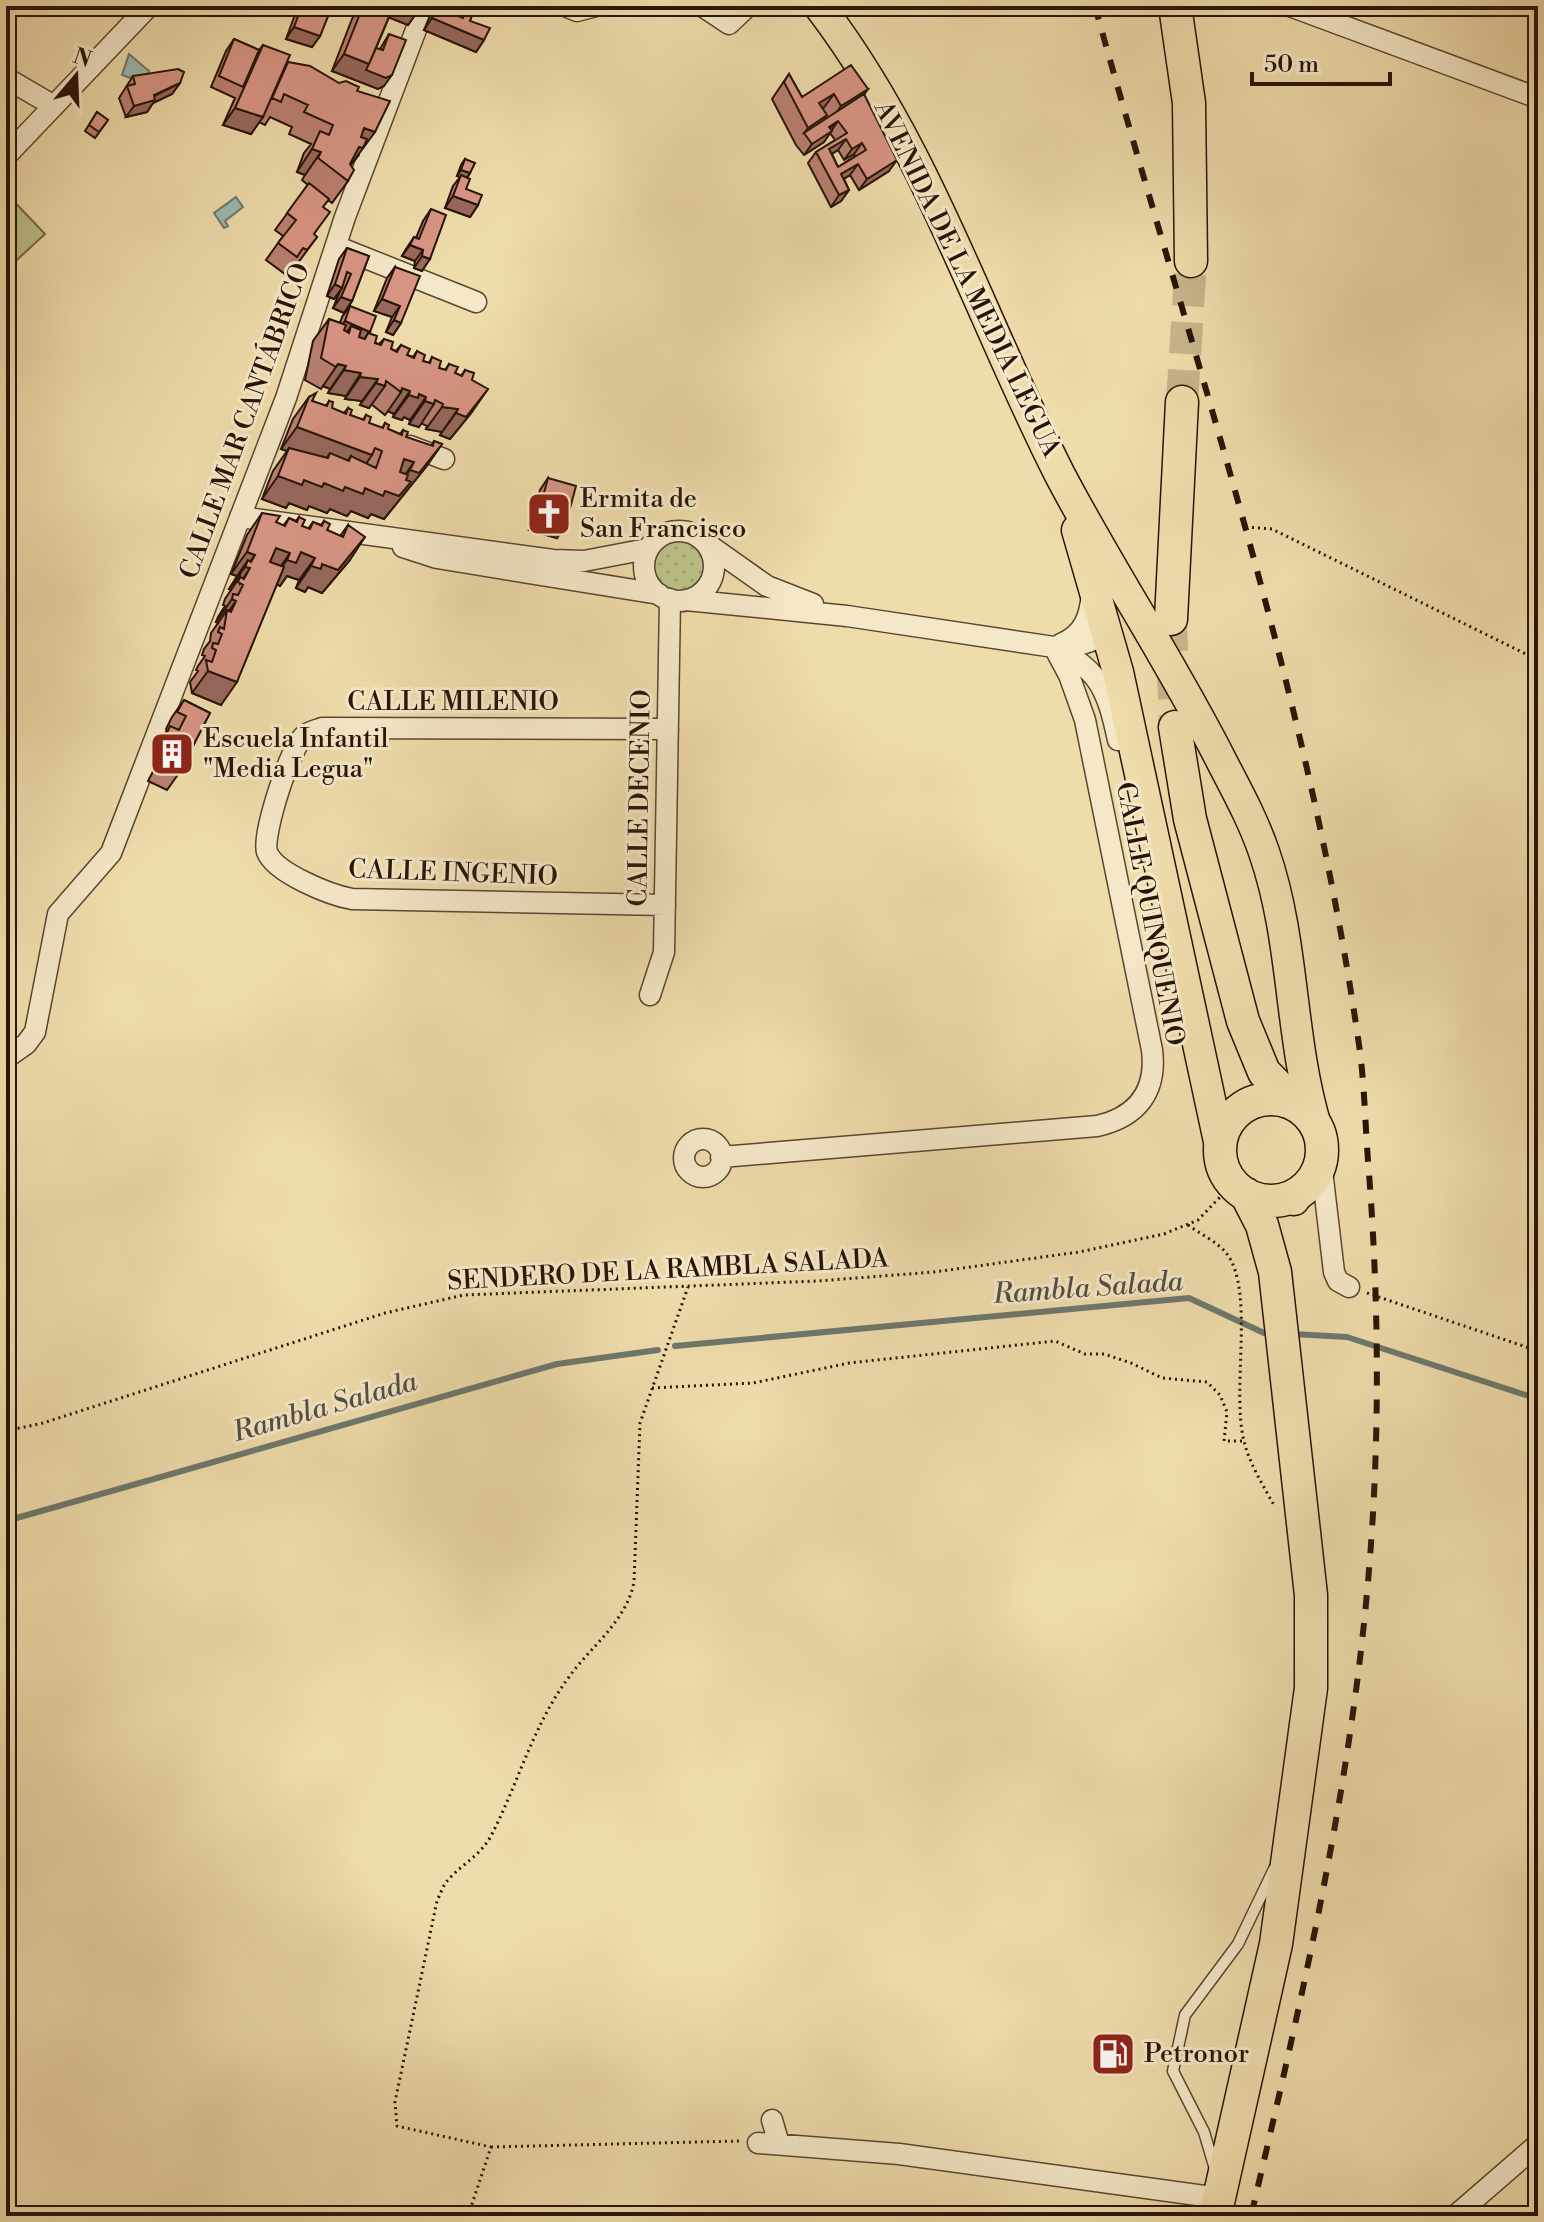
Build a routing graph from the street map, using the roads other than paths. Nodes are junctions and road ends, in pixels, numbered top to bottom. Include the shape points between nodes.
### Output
1 (149, 6) edge
2 (425, 6) edge
3 (565, 6) edge
4 (596, 6) edge
5 (702, 6) edge
6 (748, 6) edge
7 (819, 6) edge
8 (1175, 6) edge
9 (1290, 6) edge
10 (6, 78) edge
11 (1538, 98) edge
12 (54, 106) junction
13 (6, 156) edge
14 (335, 246) junction
15 (1191, 261) tunnel mouth
16 (476, 302) dead end
17 (1182, 402) tunnel mouth
18 (387, 437) edge
19 (444, 459) edge
20 (1060, 474) junction
21 (240, 517) junction
22 (369, 536) junction
23 (706, 543) junction
24 (647, 549) junction
25 (1094, 582) junction
26 (671, 598) junction
27 (847, 616) junction
28 (1158, 620) junction
29 (1108, 630) junction
30 (1054, 647) junction
31 (1175, 727) tunnel mouth
32 (668, 729) junction
33 (280, 793) joint
34 (1163, 888) junction
35 (665, 905) junction
36 (650, 995) dead end
37 (1243, 1021) junction
38 (6, 1058) edge
39 (1306, 1116) junction
40 (1225, 1133) junction
41 (721, 1157) dead end
42 (1239, 1188) junction
43 (1306, 1201) junction
44 (1276, 1285) junction
45 (1349, 1287) road end
46 (1295, 1824) junction
47 (772, 2120) dead end
48 (1538, 2144) edge
49 (1217, 2207) edge
50 (1455, 2216) edge

1 - 12 street
2 - 14 street, CALLE MAR CANTÁBRICO via 380,104
3 - 4 street via 577,11
5 - 6 street via 729,24
7 - 20 main road, AVENIDA DE LA MEDIA LEGUA via 888,108
8 - 15 highway via 1189,103
9 - 11 street
10 - 12 street
12 - 13 street
14 - 16 street
14 - 21 street, CALLE MAR CANTÁBRICO via 294,401
17 - 28 highway
18 - 19 street
20 - 25 main road
20 - 28 main road
21 - 22 street
21 - 38 street, CALLE MAR CANTÁBRICO via 111,853 58,914 35,1032
22 - 24 street via 553,560 584,561
22 - 26 street via 437,558
23 - 24 street via 674,530
23 - 26 street via 712,553 712,577 697,596
23 - 27 street via 767,586
24 - 26 street via 647,582
25 - 29 main road
25 - 30 street via 1087,623 1074,638
26 - 27 street
26 - 32 street, CALLE DECENIO
27 - 30 street
28 - 29 main road via 1122,618
28 - 39 main road via 1265,852 1282,922
29 - 30 street via 1081,645
29 - 34 main road
30 - 34 street via 1077,658 1101,682
30 - 41 street, CALLE QUINQUENIO via 1085,720 1152,1050 1154,1066 1145,1099 1115,1122 1097,1126
31 - 37 highway via 1190,819
32 - 33 street, CALLE MILENIO via 322,728 304,735
32 - 35 street, CALLE DECENIO
33 - 35 street, CALLE INGENIO via 266,835 267,851 276,865 332,895
34 - 40 main road
35 - 36 street, CALLE DECENIO via 664,952
37 - 39 highway via 1271,1083
37 - 40 highway via 1241,1080
39 - 40 highway via 1279,1099 1260,1100 1243,1107
39 - 43 highway via 1322,1144
40 - 42 highway via 1224,1170
42 - 43 highway via 1273,1201
42 - 44 highway via 1262,1225
43 - 44 highway via 1280,1234
43 - 45 street via 1335,1277
44 - 46 highway via 1309,1572 1313,1659
46 - 49 highway via 1260,2024
46 - 49 lane via 1238,1944 1185,2015 1173,2071 1204,2132 1217,2174
47 - 49 street via 768,2143 899,2154
48 - 50 street

